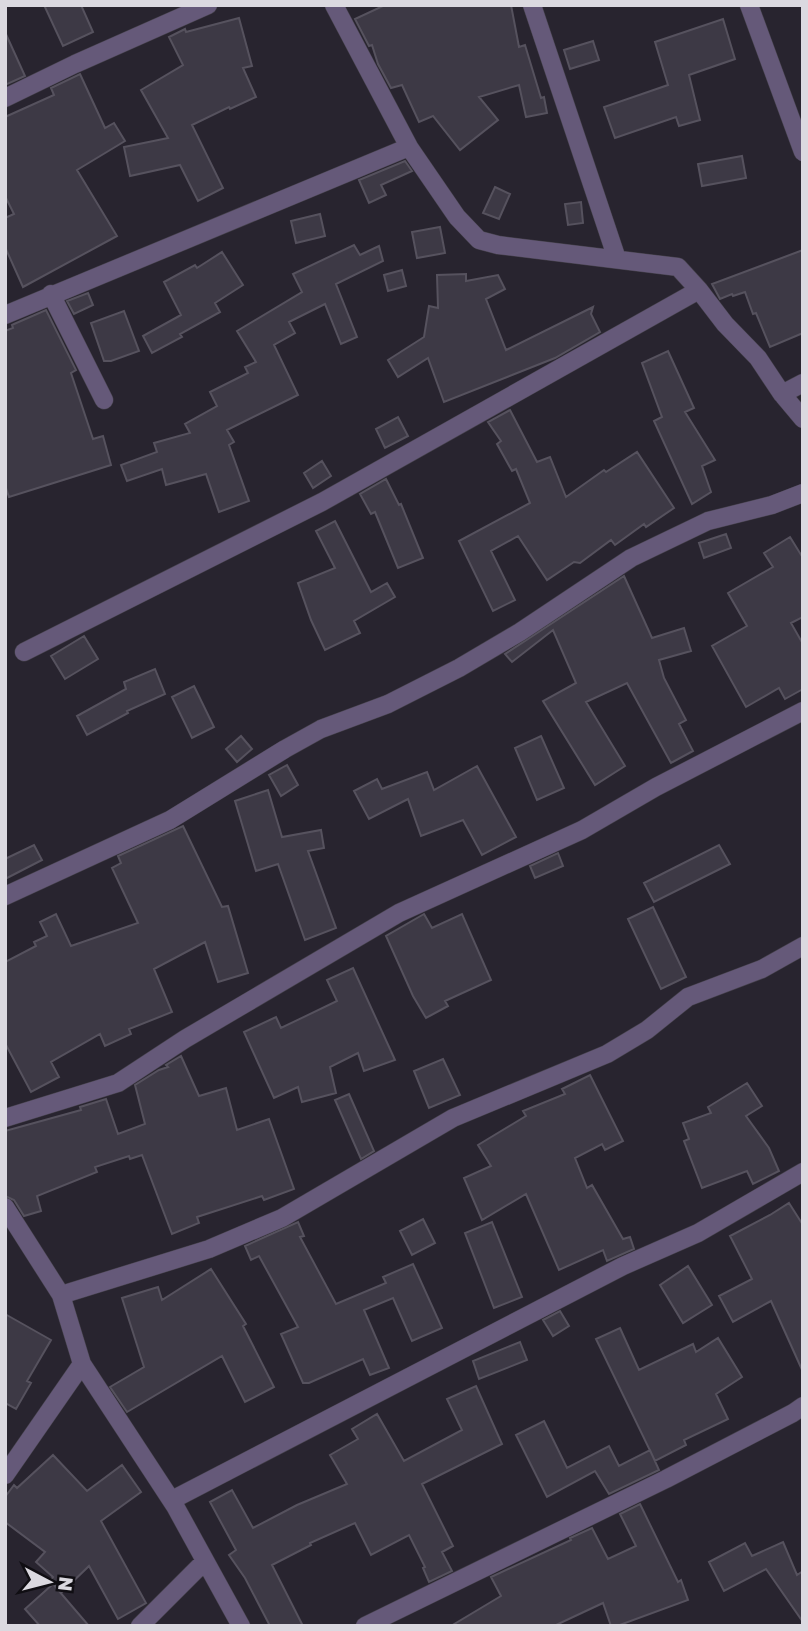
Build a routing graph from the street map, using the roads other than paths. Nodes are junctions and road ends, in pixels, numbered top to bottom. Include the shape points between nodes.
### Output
1 (208, 5) edge
2 (334, 5) edge
3 (533, 5) edge
4 (749, 5) edge
5 (5, 98) edge
6 (409, 147) junction
7 (803, 152) edge
8 (617, 259) junction
9 (699, 290) junction
10 (51, 294) junction
11 (5, 315) edge
12 (803, 383) edge
13 (782, 394) junction
14 (104, 400) dead end
15 (803, 419) edge
16 (803, 493) edge
17 (24, 652) dead end
18 (803, 711) edge
19 (5, 896) edge
20 (803, 946) edge
21 (5, 1118) edge
22 (803, 1172) edge
23 (5, 1207) edge
24 (61, 1295) junction
25 (82, 1364) junction
26 (803, 1406) edge
27 (5, 1475) edge
28 (172, 1500) junction
29 (205, 1561) junction
30 (139, 1626) edge
31 (241, 1626) edge
32 (365, 1626) edge

1 - 5 street
2 - 6 street
3 - 8 street
4 - 7 street
6 - 8 street via 479,240
6 - 10 street
8 - 9 street via 678,267
9 - 13 street via 758,358
9 - 17 street via 322,502
10 - 11 street
10 - 14 street
12 - 13 street
13 - 15 street
16 - 19 street via 708,521 631,558 459,668 388,704 321,729 170,820
18 - 21 street via 582,830 398,913 118,1083
20 - 24 street via 762,969 688,997 607,1054 453,1118 282,1218 209,1249
22 - 28 street via 698,1233 623,1266
23 - 24 street
24 - 25 street
25 - 27 street
25 - 28 street
26 - 32 street via 666,1479
28 - 29 street
29 - 30 street
29 - 31 street

